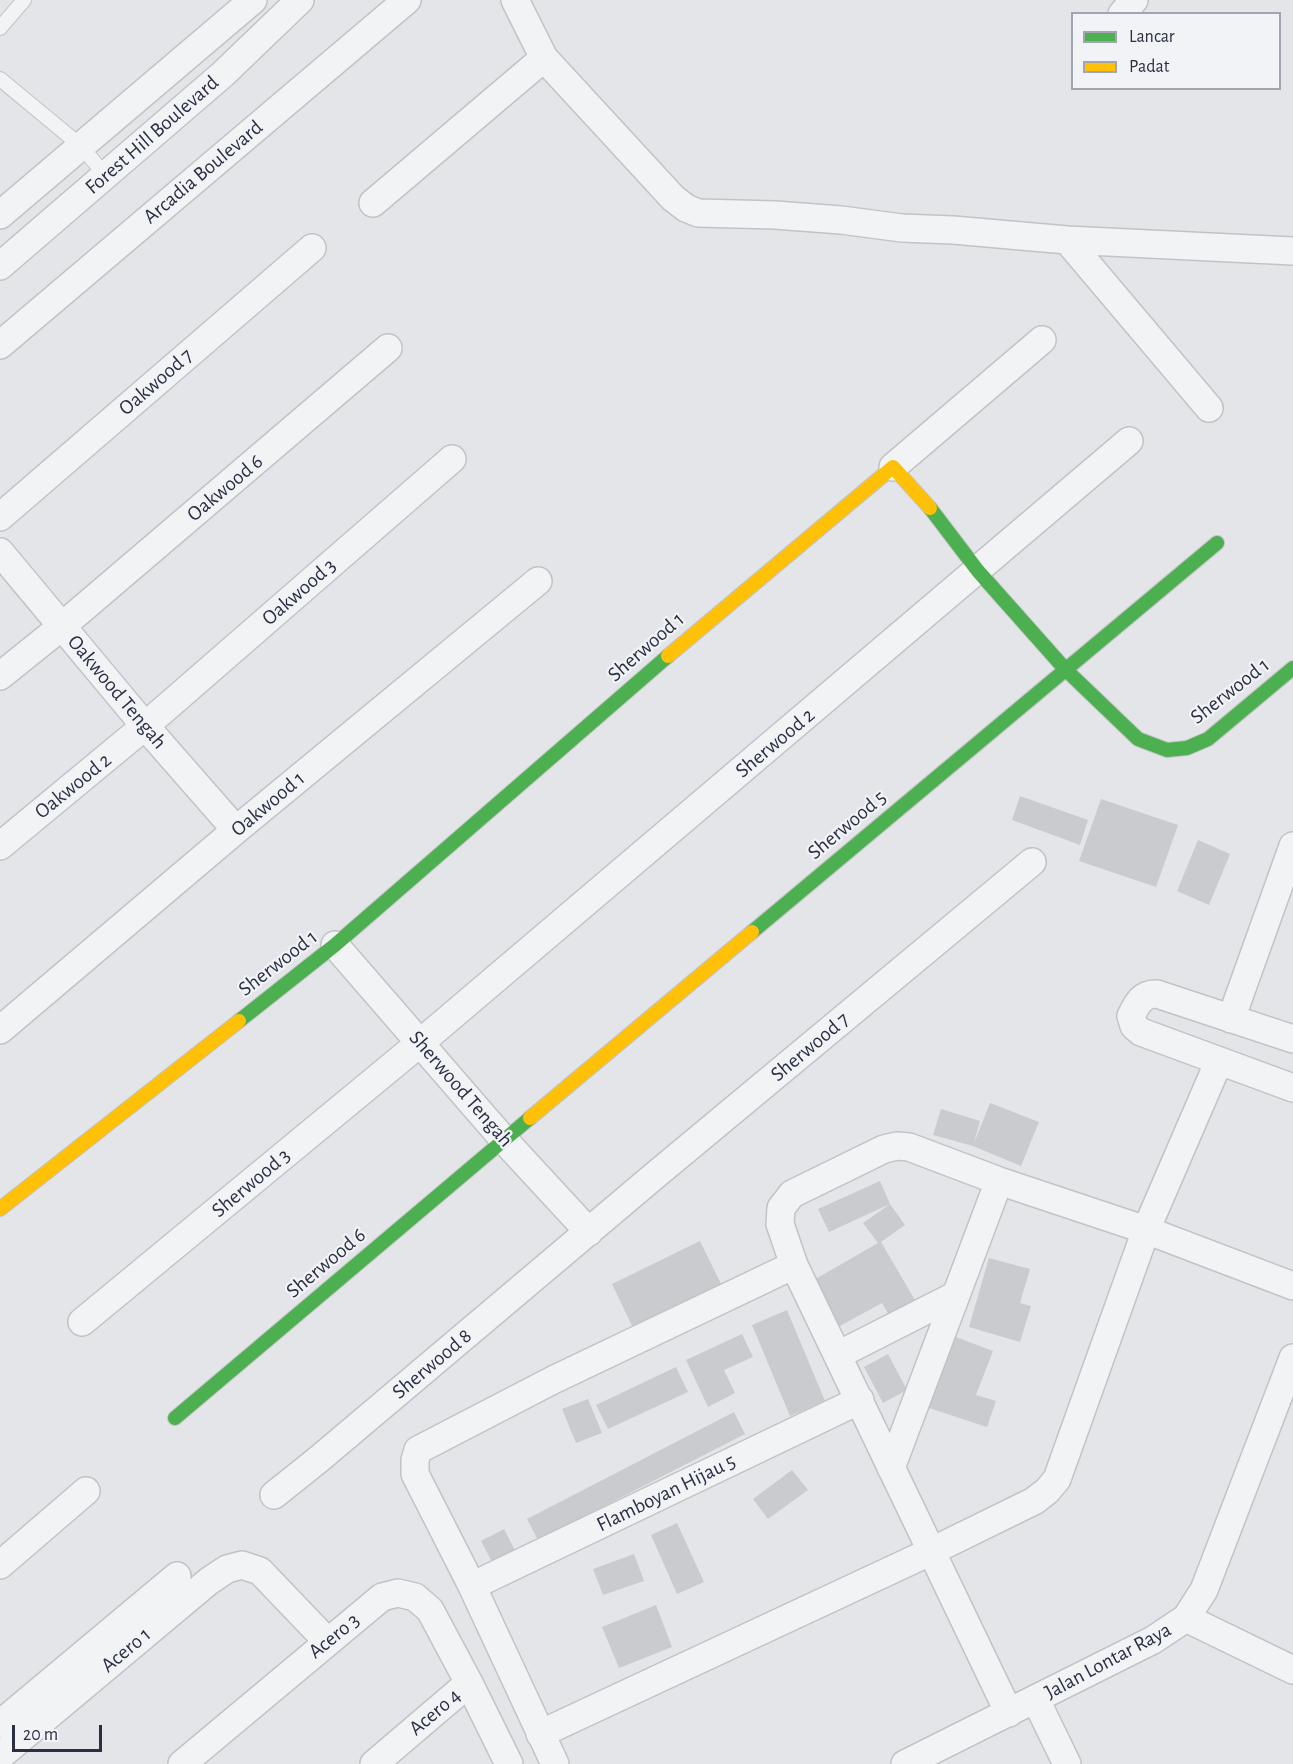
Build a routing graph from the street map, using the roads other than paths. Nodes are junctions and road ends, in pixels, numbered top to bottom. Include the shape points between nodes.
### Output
1 (24, 0) edge
2 (253, 0) edge
3 (300, 0) edge
4 (406, 0) edge
5 (515, 0) edge
6 (1134, 0) edge
7 (1124, 12) edge
8 (0, 28) edge
9 (544, 58) junction
10 (0, 80) edge
11 (81, 146) junction
12 (105, 175) junction
13 (374, 203) dead end
14 (0, 215) edge
15 (1067, 240) junction
16 (312, 248) dead end
17 (1289, 256) edge
18 (0, 266) edge
19 (1042, 340) dead end
20 (0, 345) edge
21 (388, 348) dead end
22 (1209, 408) dead end
23 (1129, 441) dead end
24 (452, 459) dead end
25 (893, 466) junction
26 (0, 517) edge
27 (1217, 543) dead end
28 (0, 552) edge
29 (978, 571) junction
30 (538, 581) dead end
31 (61, 627) junction
32 (1293, 668) edge
33 (1065, 669) junction
34 (0, 676) edge
35 (145, 726) junction
36 (236, 830) junction
37 (0, 846) edge
38 (1293, 846) edge
39 (1032, 862) dead end
40 (335, 945) junction
41 (1231, 1019) junction
42 (0, 1030) edge
43 (1293, 1039) edge
44 (420, 1043) junction
45 (1219, 1061) junction
46 (1293, 1088) edge
47 (504, 1140) junction
48 (999, 1181) junction
49 (0, 1209) edge
50 (1146, 1230) junction
51 (589, 1232) junction
52 (794, 1264) junction
53 (1293, 1286) edge
54 (956, 1295) junction
55 (82, 1322) dead end
56 (838, 1354) junction
57 (1293, 1358) edge
58 (860, 1400) junction
59 (175, 1418) dead end
60 (891, 1468) junction
61 (86, 1491) dead end
62 (274, 1495) dead end
63 (932, 1551) junction
64 (0, 1565) edge
65 (177, 1576) dead end
66 (471, 1586) junction
67 (1186, 1618) junction
68 (327, 1641) junction
69 (1293, 1670) edge
70 (469, 1683) junction
71 (1036, 1700) junction
72 (1009, 1713) junction
73 (0, 1724) edge
74 (540, 1734) junction
75 (0, 1756) edge
76 (182, 1764) edge
77 (374, 1764) edge
78 (509, 1764) edge
79 (555, 1764) edge
80 (905, 1764) edge
81 (1067, 1764) edge

1 - 8 lane
2 - 11 street, Forest Hill Boulevard
3 - 12 street, Forest Hill Boulevard via 223,74
4 - 20 street, Arcadia Boulevard
5 - 9 street
6 - 7 street
9 - 13 street
9 - 15 street via 674,198 698,213 841,220
10 - 11 lane
11 - 12 lane
11 - 14 street, Forest Hill Boulevard
12 - 18 street, Forest Hill Boulevard
15 - 17 street
15 - 22 street
16 - 26 street, Oakwood 7
19 - 25 street
21 - 31 street, Oakwood 6
23 - 29 street, Sherwood 2
24 - 35 street, Oakwood 3
25 - 29 street, Sherwood 1
25 - 40 street, Sherwood 1
27 - 33 street, Sherwood 5
28 - 31 street, Oakwood Tengah
29 - 33 street, Sherwood 1
29 - 44 street, Sherwood 2
30 - 36 street, Oakwood 1
31 - 34 street, Oakwood 6
31 - 35 street, Oakwood Tengah
32 - 33 street, Sherwood 1 via 1208,739 1187,748 1167,750 1138,739
33 - 47 street, Sherwood 5
35 - 36 street, Oakwood Tengah
35 - 37 street, Oakwood 2
36 - 42 street, Oakwood 1
38 - 41 street
39 - 51 street, Sherwood 7
40 - 44 street, Sherwood Tengah
40 - 49 street, Sherwood 1
41 - 43 street
41 - 45 street via 1157,994 1144,996 1131,1016 1141,1032
44 - 47 street, Sherwood Tengah
44 - 55 street, Sherwood 3
45 - 46 street
45 - 50 street
47 - 51 street, Sherwood Tengah
47 - 59 street, Sherwood 6
48 - 50 street
48 - 52 street via 909,1147 884,1149 792,1194 781,1208 780,1224
48 - 54 street
50 - 53 street
50 - 63 street via 1057,1479 1034,1501
51 - 62 street, Sherwood 8
52 - 56 street
52 - 66 street via 418,1450 416,1474
54 - 56 street
54 - 60 street
56 - 58 street
57 - 67 street, Jalan Lontar Raya via 1204,1590
58 - 60 street
58 - 66 street, Flamboyan Hijau 5
60 - 63 street
61 - 64 street
63 - 72 street
63 - 74 street
65 - 73 street
66 - 74 street
67 - 69 street
67 - 71 street, Jalan Lontar Raya via 1153,1640
68 - 70 street, Acero 3 via 382,1597 398,1593 415,1597 430,1610
68 - 75 street, Acero 1 via 260,1571 242,1565 227,1569
68 - 76 street, Acero 3
70 - 77 street, Acero 4
70 - 78 street, Acero 3
71 - 72 street, Jalan Lontar Raya
71 - 81 street
72 - 80 street, Jalan Lontar Raya
74 - 79 street

